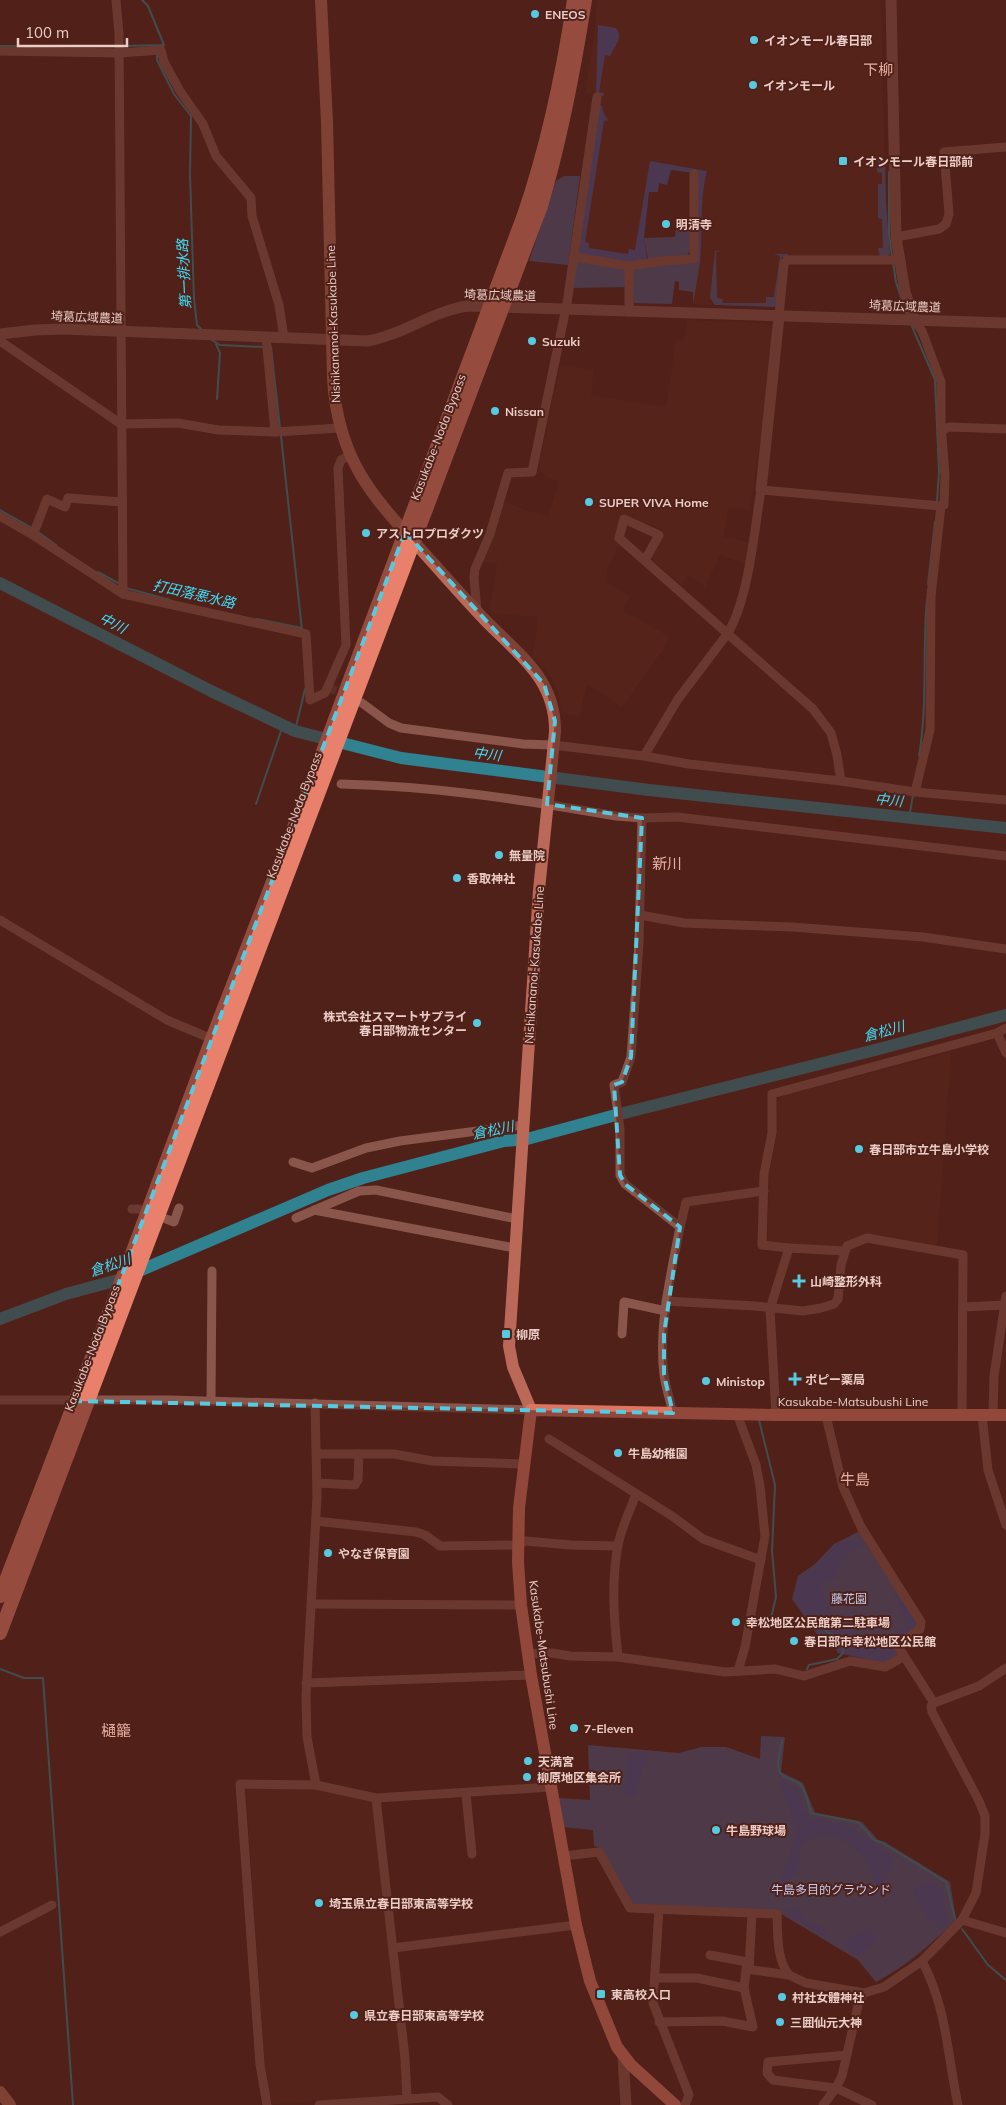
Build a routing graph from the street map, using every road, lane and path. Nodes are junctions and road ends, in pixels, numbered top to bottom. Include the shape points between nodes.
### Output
1 (116, 0) edge
2 (321, 0) edge
3 (574, 0) edge
4 (585, 0) edge
5 (891, 0) edge
6 (0, 51) edge
7 (119, 53) junction
8 (597, 97) dead end
9 (1006, 147) edge
10 (694, 174) dead end
11 (896, 237) junction
12 (575, 257) junction
13 (898, 260) junction
14 (629, 266) junction
15 (497, 308) junction
16 (566, 310) junction
17 (628, 312) junction
18 (779, 316) junction
19 (915, 321) junction
20 (1006, 323) edge
21 (121, 332) junction
22 (0, 334) edge
23 (266, 338) junction
24 (284, 338) junction
25 (0, 341) edge
26 (333, 341) junction
27 (121, 424) junction
28 (340, 428) junction
29 (1006, 429) edge
30 (943, 430) junction
31 (275, 432) junction
32 (350, 455) junction
33 (761, 490) junction
34 (122, 502) junction
35 (941, 506) junction
36 (0, 516) edge
37 (33, 535) junction
38 (410, 537) junction
39 (645, 560) junction
40 (122, 594) junction
41 (477, 611) junction
42 (728, 633) junction
43 (351, 706) junction
44 (553, 748) junction
45 (644, 756) junction
46 (320, 775) junction
47 (841, 781) junction
48 (341, 784) dead end
49 (915, 792) junction
50 (547, 800) junction
51 (1006, 800) edge
52 (642, 818) junction
53 (1006, 856) edge
54 (640, 916) junction
55 (0, 920) edge
56 (1006, 949) edge
57 (1006, 1028) edge
58 (997, 1033) junction
59 (212, 1039) junction
60 (1006, 1053) edge
61 (522, 1130) junction
62 (292, 1162) dead end
63 (764, 1191) junction
64 (178, 1208) dead end
65 (314, 1210) junction
66 (296, 1218) dead end
67 (166, 1219) dead end
68 (517, 1219) junction
69 (680, 1227) junction
70 (515, 1248) junction
71 (789, 1248) junction
72 (140, 1249) junction
73 (845, 1251) junction
74 (212, 1271) dead end
75 (666, 1301) junction
76 (1005, 1301) edge
77 (963, 1307) junction
78 (770, 1309) junction
79 (666, 1311) junction
80 (1004, 1316) edge
81 (622, 1334) dead end
82 (0, 1400) edge
83 (81, 1401) junction
84 (211, 1401) junction
85 (315, 1403) junction
86 (531, 1410) junction
87 (673, 1413) junction
88 (737, 1414) junction
89 (776, 1415) junction
90 (962, 1415) junction
91 (994, 1415) edge
92 (826, 1416) junction
93 (549, 1439) dead end
94 (317, 1454) junction
95 (359, 1454) junction
96 (524, 1464) junction
97 (317, 1482) junction
98 (636, 1494) junction
99 (316, 1521) junction
100 (1006, 1525) edge
101 (518, 1545) junction
102 (618, 1546) junction
103 (761, 1560) junction
104 (0, 1596) edge
105 (312, 1604) junction
106 (522, 1605) junction
107 (0, 1633) edge
108 (528, 1654) junction
109 (618, 1657) junction
110 (903, 1657) junction
111 (1006, 1668) edge
112 (738, 1672) junction
113 (531, 1675) junction
114 (306, 1683) junction
115 (934, 1703) junction
116 (316, 1785) junction
117 (551, 1786) junction
118 (466, 1794) junction
119 (376, 1798) junction
120 (472, 1854) dead end
121 (564, 1856) junction
122 (52, 1904) dead end
123 (659, 1909) junction
124 (752, 1914) junction
125 (962, 1920) junction
126 (576, 1925) junction
127 (0, 1932) edge
128 (1006, 1934) edge
129 (393, 1948) junction
130 (710, 1955) dead end
131 (922, 1961) junction
132 (748, 1969) junction
133 (789, 1975) junction
134 (654, 1978) junction
135 (744, 1988) junction
136 (864, 1993) junction
137 (659, 2022) junction
138 (847, 2055) junction
139 (623, 2057) junction
140 (835, 2088) junction
141 (0, 2092) edge
142 (407, 2098) junction
143 (10, 2105) edge
144 (267, 2105) edge
145 (319, 2105) edge
146 (448, 2105) edge
147 (626, 2105) edge
148 (675, 2105) edge
149 (686, 2105) edge
150 (824, 2105) edge
151 (872, 2105) edge
152 (958, 2105) edge

1 - 7 street
2 - 26 main road, Nishikananoi-Kasukabe Line via 328,122
3 - 15 highway, Kasukabe-Noda Bypass via 558,92 539,171
4 - 15 highway, Kasukabe-Noda Bypass via 552,168 541,206
5 - 11 street
6 - 7 street
7 - 21 street
7 - 24 street via 161,50 180,91 203,124 216,156 251,198 252,216 279,304
8 - 12 street
9 - 11 street via 944,152 946,224 939,229
10 - 14 street via 694,259
11 - 13 street
12 - 14 street
12 - 16 street
13 - 18 street via 787,260
13 - 19 street via 904,292
14 - 17 street
15 - 16 street, 埼葛広域農道
15 - 26 street, 埼葛広域農道 via 468,306 438,313 399,333 378,339
15 - 38 highway, Kasukabe-Noda Bypass
16 - 17 street, 埼葛広域農道
16 - 41 street via 532,472 508,473 490,534 475,569
17 - 18 street, 埼葛広域農道
18 - 19 street, 埼葛広域農道
18 - 33 street
19 - 20 street, 埼葛広域農道
19 - 30 street via 922,331 941,382
21 - 22 street, 埼葛広域農道 via 35,330
21 - 23 street, 埼葛広域農道
21 - 27 street
23 - 24 street, 埼葛広域農道
23 - 31 street
24 - 26 street, 埼葛広域農道
25 - 27 street
26 - 28 main road, Nishikananoi-Kasukabe Line via 334,396
27 - 31 street via 178,423 218,430
27 - 34 street
28 - 31 street
28 - 32 main road, Nishikananoi-Kasukabe Line
29 - 30 street via 949,427
30 - 35 street via 945,476 944,506
32 - 38 main road, Nishikananoi-Kasukabe Line via 367,487
32 - 40 street via 341,460 338,468 346,645 325,693 310,700 306,634
33 - 35 street
33 - 42 street via 740,607
34 - 37 street via 68,498 65,507 47,499
34 - 40 street
35 - 49 street via 931,596 930,730
36 - 37 street
37 - 40 street
38 - 41 main road, Nishikananoi-Kasukabe Line
38 - 43 highway, Kasukabe-Noda Bypass
39 - 39 street via 619,538 624,519 660,535
39 - 42 street
41 - 44 main road, Nishikananoi-Kasukabe Line via 544,684 554,712
42 - 45 street via 678,699
42 - 47 street via 813,709 826,725 831,733
43 - 44 street via 401,728
43 - 46 highway, Kasukabe-Noda Bypass
44 - 45 street
44 - 50 main road, Nishikananoi-Kasukabe Line
45 - 47 street
46 - 59 highway, Kasukabe-Noda Bypass
46 - 72 highway, Kasukabe-Noda Bypass
47 - 49 street
48 - 50 street via 399,785
49 - 51 street
50 - 52 street
50 - 61 main road, Nishikananoi-Kasukabe Line
52 - 53 street via 677,817
52 - 54 street
54 - 56 street via 684,923 792,926 923,937
54 - 69 street via 631,1057 622,1082 614,1085 620,1129 620,1175 625,1184
55 - 59 street via 167,1020
57 - 58 street
58 - 60 street
58 - 63 street via 772,1094 772,1133
59 - 72 highway, Kasukabe-Noda Bypass
61 - 62 street via 366,1148 312,1168
61 - 68 main road, Nishikananoi-Kasukabe Line
63 - 69 street via 686,1202
63 - 71 street via 762,1245
64 - 67 street via 174,1222
65 - 66 street
65 - 68 street via 358,1191 376,1190
65 - 70 street
68 - 70 main road
69 - 75 street
70 - 86 main road via 510,1357
71 - 73 street
71 - 78 street
72 - 83 highway, Kasukabe-Noda Bypass via 127,1297
72 - 83 highway, Kasukabe-Noda Bypass via 113,1302
73 - 77 street via 847,1246 867,1238 963,1255
73 - 78 street via 840,1291 834,1304 803,1311
74 - 84 street
75 - 78 street
75 - 79 street
76 - 77 street
76 - 80 street
77 - 90 street
78 - 89 street
79 - 81 street via 624,1302
79 - 87 street via 664,1375
80 - 91 street via 994,1376
82 - 83 street
83 - 84 street
83 - 104 highway, Kasukabe-Noda Bypass
83 - 107 highway, Kasukabe-Noda Bypass
84 - 85 street
85 - 86 street
85 - 94 street
86 - 87 main road, Kasukabe-Matsubushi Line
86 - 96 main road, Kasukabe-Matsubushi Line
87 - 88 main road, Kasukabe-Matsubushi Line
88 - 89 main road, Kasukabe-Matsubushi Line
88 - 103 street via 756,1465 760,1486 765,1536
89 - 92 main road, Kasukabe-Matsubushi Line
90 - 91 main road, Kasukabe-Matsubushi Line
90 - 92 main road, Kasukabe-Matsubushi Line
91 - 100 street via 988,1470
92 - 110 street via 842,1487 861,1527 921,1622 920,1629 899,1644
93 - 98 street
94 - 95 street
94 - 97 street
95 - 96 street via 394,1454 432,1461
95 - 97 street via 355,1485
96 - 101 main road, Kasukabe-Matsubushi Line
97 - 99 street
98 - 102 street
98 - 103 street via 703,1539
99 - 101 street via 416,1532 440,1546
99 - 105 street
101 - 102 street via 525,1541
101 - 106 main road, Kasukabe-Matsubushi Line
102 - 109 street via 612,1602
103 - 112 street
105 - 106 street
105 - 114 street
106 - 108 main road, Kasukabe-Matsubushi Line
108 - 109 street
108 - 113 main road, Kasukabe-Matsubushi Line
109 - 112 street
110 - 112 street via 885,1668 850,1661 804,1676 775,1669
110 - 115 street
111 - 115 street via 979,1686
113 - 114 street
113 - 117 main road, Kasukabe-Matsubushi Line
114 - 116 street via 306,1723
115 - 125 street via 932,1712 985,1816 976,1894
116 - 119 street
116 - 144 street via 240,1784 260,2064
117 - 118 street
117 - 121 main road, Kasukabe-Matsubushi Line
118 - 119 street
118 - 120 street
119 - 129 street
121 - 123 street via 599,1852 630,1908
121 - 126 main road, Kasukabe-Matsubushi Line
122 - 127 street
123 - 124 street
123 - 134 street
124 - 132 street
124 - 133 street via 777,1914 778,1946 783,1967
125 - 128 street
125 - 131 street
126 - 129 street
126 - 139 main road, Kasukabe-Matsubushi Line via 590,1981 608,2029
129 - 142 street
130 - 132 street via 747,1962
131 - 136 street via 884,1987
131 - 152 street via 943,2014
132 - 133 street
132 - 135 street
133 - 136 street via 806,1983
134 - 135 street via 697,1978
134 - 137 street via 653,2003
135 - 137 street via 753,2026 722,2021
136 - 138 street via 859,2001
137 - 149 street via 690,2095
138 - 140 street
138 - 140 street via 768,2062 767,2073 773,2080
139 - 147 street
139 - 148 main road, Kasukabe-Matsubushi Line
140 - 150 street
140 - 151 street
141 - 143 main road
142 - 145 street
142 - 146 street via 438,2097

